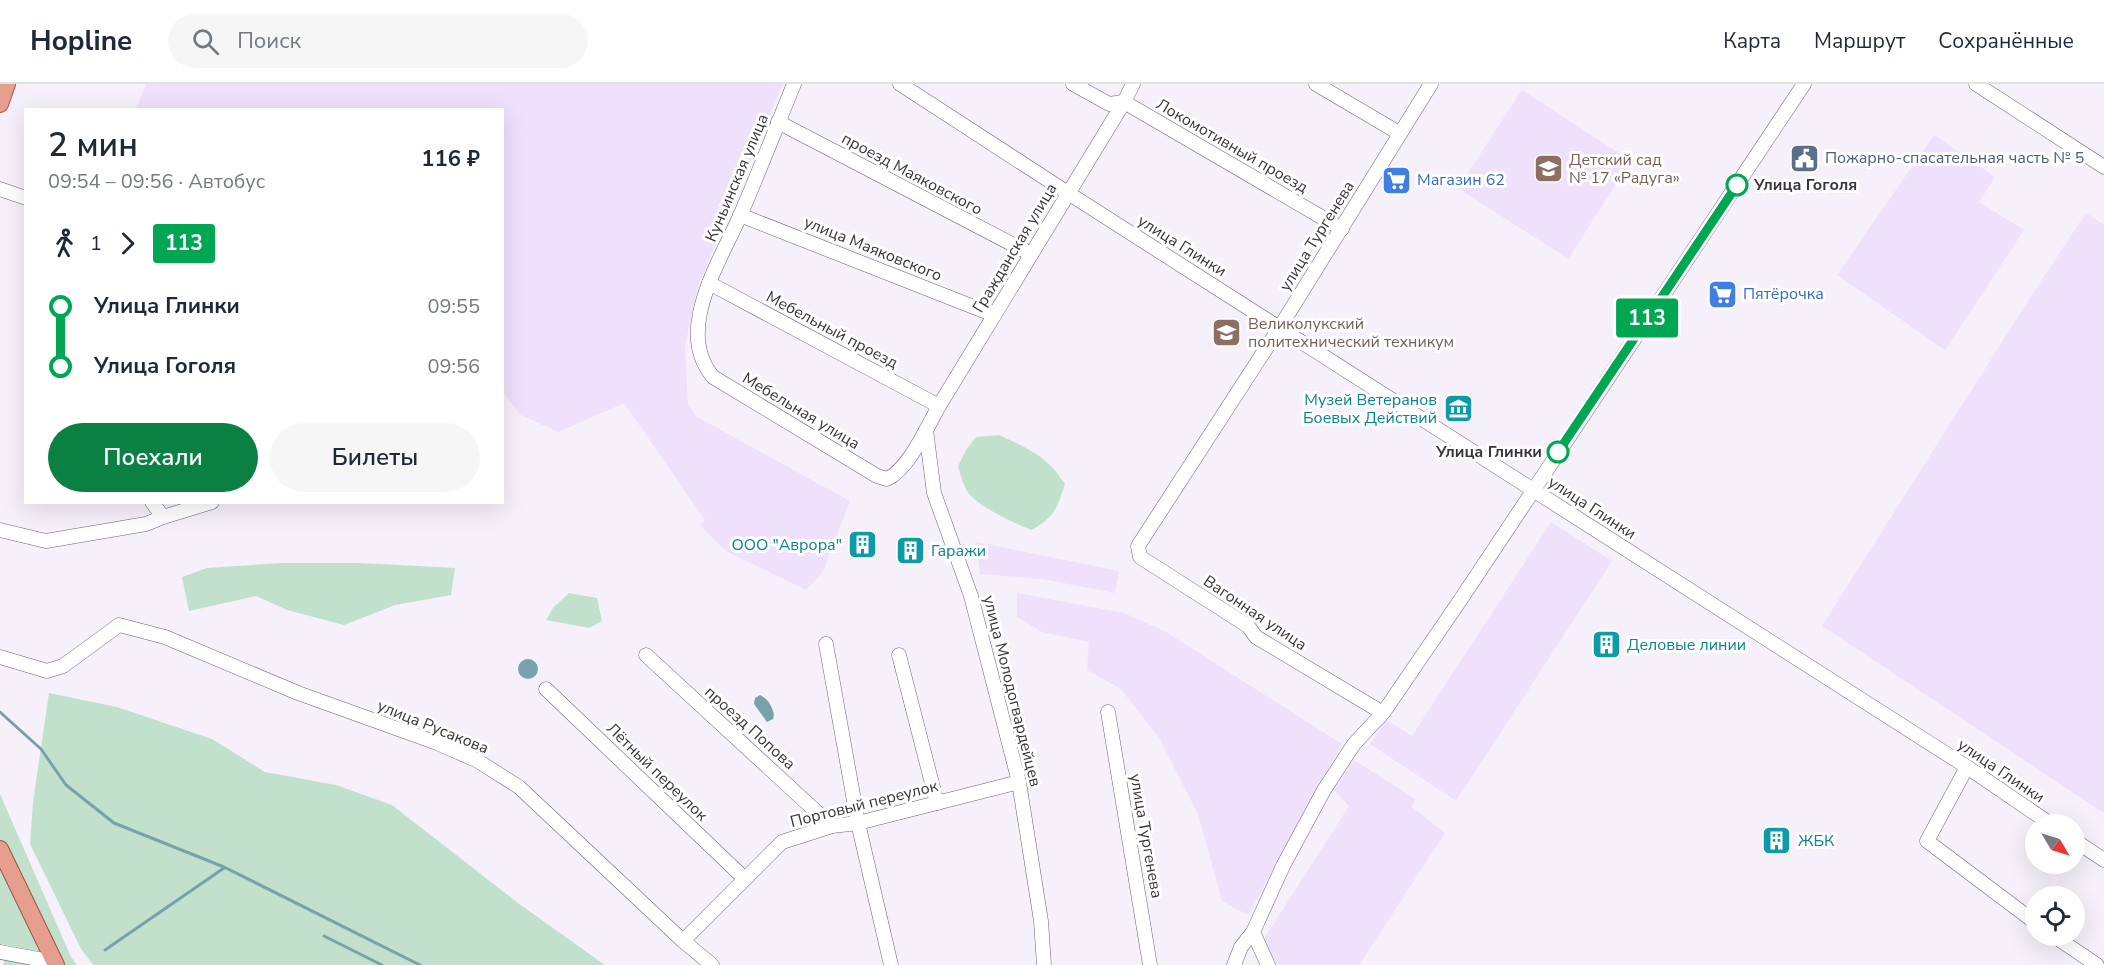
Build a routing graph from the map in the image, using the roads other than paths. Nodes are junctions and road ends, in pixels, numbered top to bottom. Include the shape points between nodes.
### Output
1 (7, 84) edge
2 (794, 84) edge
3 (900, 84) edge
4 (1073, 84) edge
5 (1133, 84) edge
6 (1316, 84) edge
7 (1431, 84) edge
8 (1804, 84) edge
9 (1976, 84) edge
10 (1124, 102) junction
11 (0, 104) edge
12 (778, 122) junction
13 (1399, 133) junction
14 (2104, 167) edge
15 (0, 189) edge
16 (1068, 193) junction
17 (24, 197) edge
18 (740, 214) junction
19 (1342, 229) junction
20 (1031, 254) junction
21 (709, 284) junction
22 (994, 315) junction
23 (1280, 327) junction
24 (703, 365) joint
25 (939, 405) junction
26 (926, 430) junction
27 (887, 479) joint
28 (1533, 489) junction
29 (153, 504) edge
30 (205, 504) edge
31 (163, 517) junction
32 (0, 530) edge
33 (1140, 556) joint
34 (826, 644) dead end
35 (899, 655) dead end
36 (646, 656) dead end
37 (0, 657) edge
38 (546, 689) dead end
39 (1108, 712) dead end
40 (1383, 713) junction
41 (1967, 767) junction
42 (1019, 782) junction
43 (937, 803) junction
44 (2036, 814) edge
45 (858, 823) junction
46 (832, 826) junction
47 (2085, 847) edge
48 (0, 849) edge
49 (2104, 860) edge
50 (745, 879) junction
51 (2025, 915) edge
52 (1253, 932) junction
53 (683, 941) junction
54 (2069, 946) edge
55 (0, 952) edge
56 (55, 964) edge
57 (711, 965) edge
58 (891, 965) edge
59 (1044, 965) edge
60 (1150, 965) edge
61 (1234, 965) edge
62 (1268, 965) edge
63 (2097, 965) edge

1 - 11 main road
2 - 12 street, Куньинская улица
3 - 16 street, улица Глинки
4 - 10 street, Локомотивный проезд via 1109,104
5 - 10 street, Гражданская улица
6 - 13 street
7 - 13 street, улица Тургенева
8 - 28 street
9 - 14 street
10 - 16 street, Гражданская улица
10 - 19 street, Локомотивный проезд
12 - 18 street, Куньинская улица
12 - 20 street, проезд Маяковского
13 - 19 street, улица Тургенева
15 - 17 street
16 - 20 street, Гражданская улица
16 - 23 street, улица Глинки
18 - 21 street, Куньинская улица
18 - 22 street, улица Маяковского
19 - 23 street, улица Тургенева
20 - 22 street, Гражданская улица
21 - 24 street, Куньинская улица via 700,314 698,346
21 - 25 street, Мебельный проезд
22 - 25 street, Гражданская улица
23 - 28 street, улица Глинки
23 - 33 street, улица Тургенева via 1138,546
24 - 27 street, Мебельная улица via 730,388
25 - 26 street, Гражданская улица
26 - 27 street, Гражданская улица via 897,475
26 - 42 street, улица Молодогвардейцев via 934,493 971,596
28 - 40 street
28 - 41 street, улица Глинки
29 - 31 street
30 - 31 street
31 - 32 street via 146,524 45,541
33 - 40 street, Вагонная улица via 1248,626 1256,637
34 - 45 street
35 - 43 street
36 - 46 street, проезд Попова
37 - 53 street, улица Русакова via 47,671 63,666 119,625 165,637 298,693 437,743 478,761 519,787
38 - 50 street, Лётный переулок
39 - 60 street, улица Тургенева
40 - 52 street via 1354,744 1324,790
41 - 44 street, улица Глинки
41 - 51 street via 1927,841
42 - 43 street, Портовый переулок
42 - 59 street, улица Молодогвардейцев
43 - 45 street, Портовый переулок
45 - 46 street, Портовый переулок
45 - 58 street
46 - 50 street, Портовый переулок via 782,842
47 - 49 street
48 - 56 main road
50 - 53 street, Портовый переулок
52 - 61 street
52 - 62 street
53 - 57 street, улица Русакова
54 - 63 street
55 - 56 street

